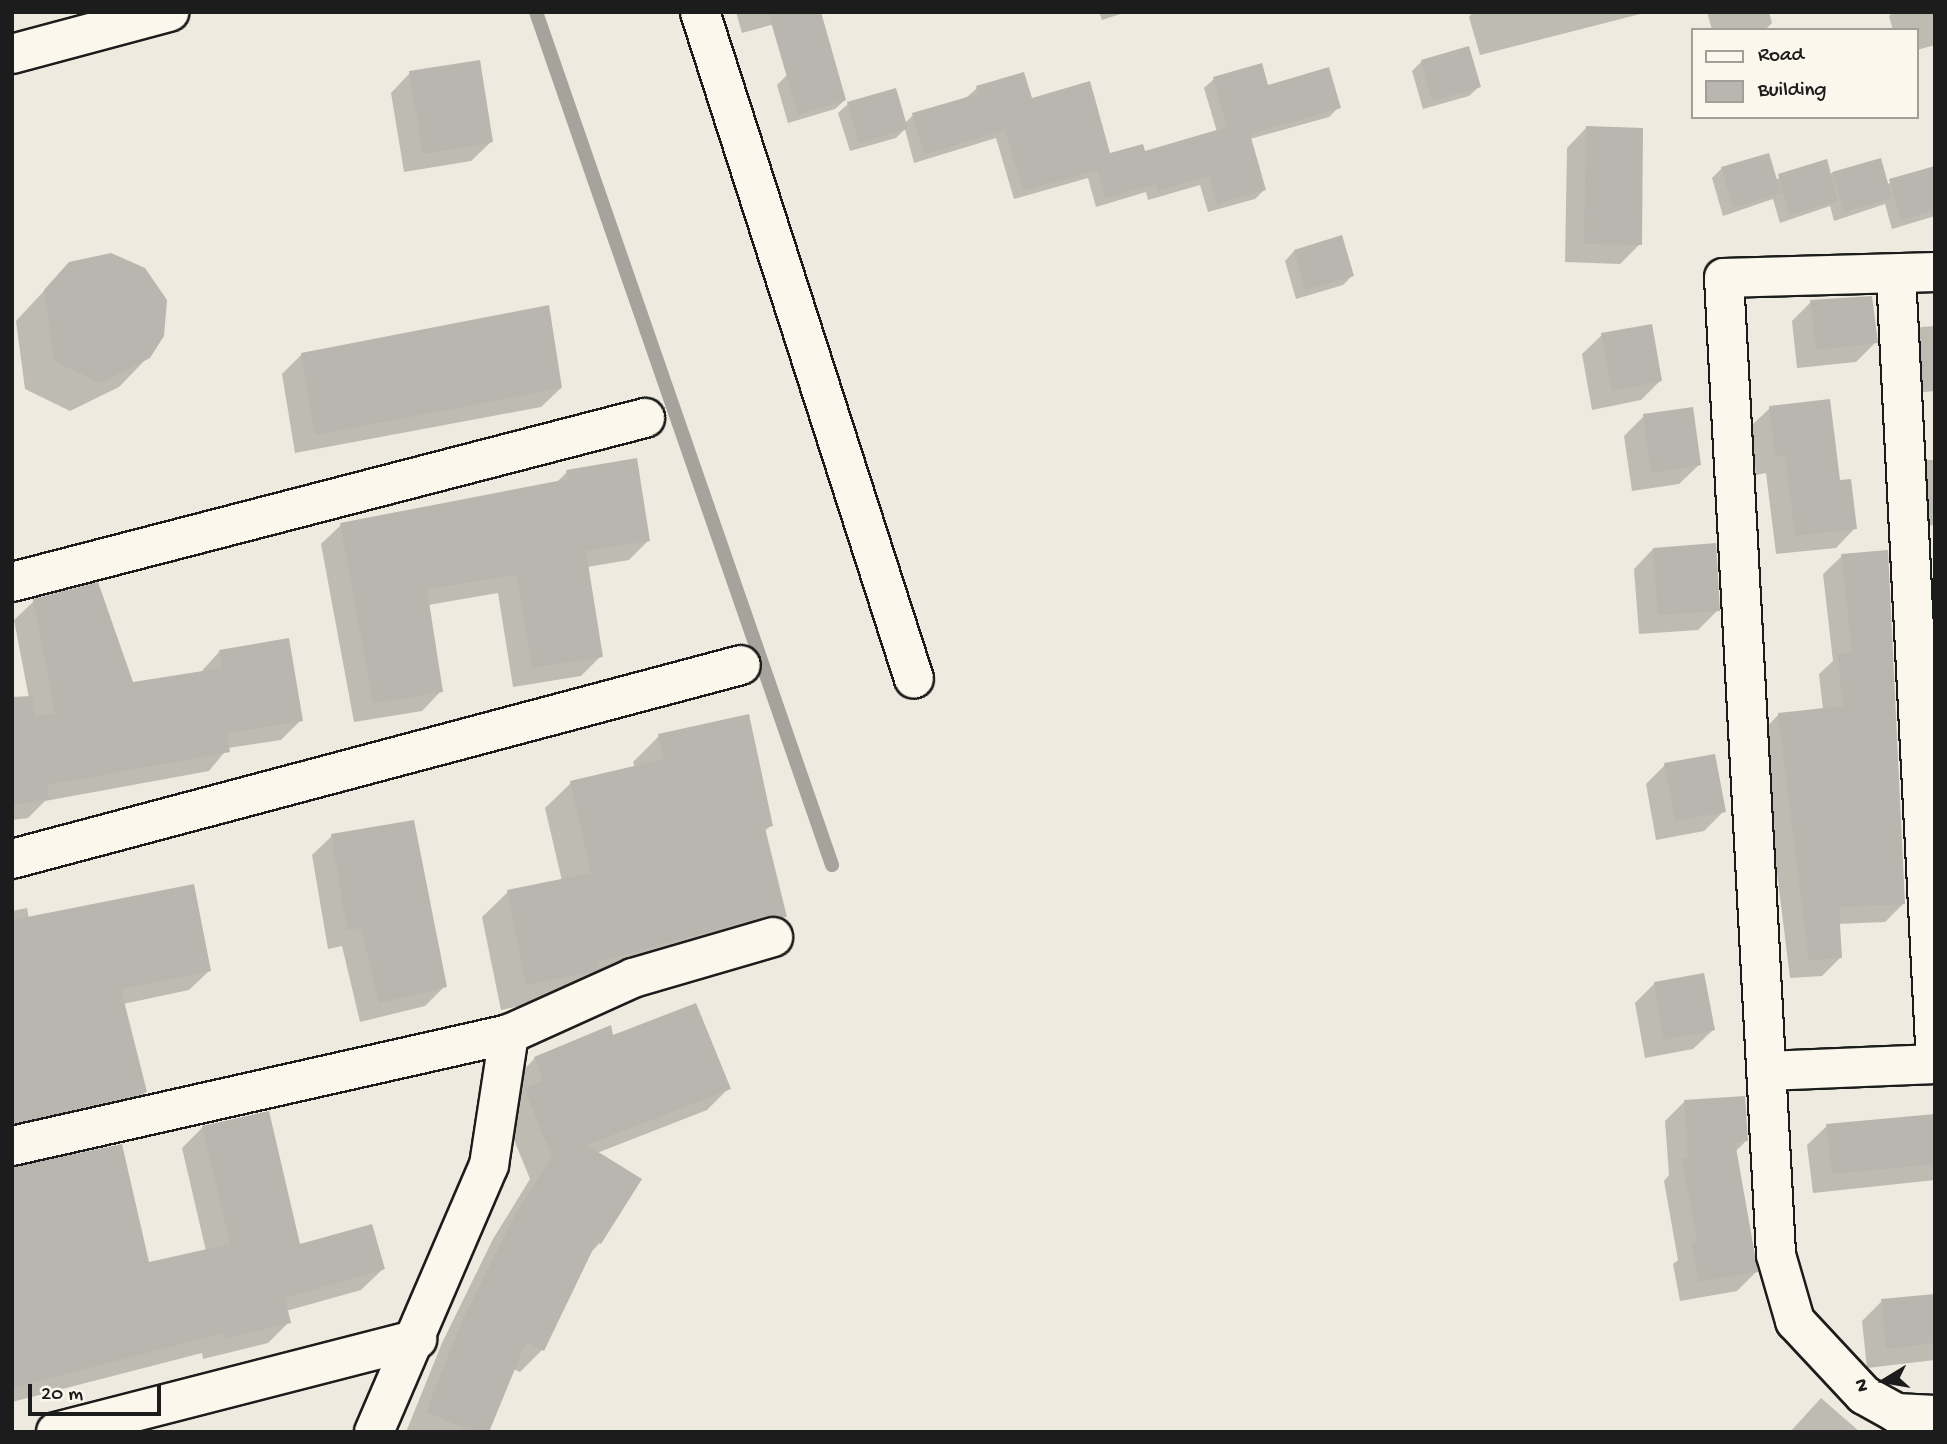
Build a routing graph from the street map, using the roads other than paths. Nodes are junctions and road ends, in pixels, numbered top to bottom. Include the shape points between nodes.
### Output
1 (169, 12) edge
2 (700, 12) edge
3 (12, 54) edge
4 (1935, 272) edge
5 (1896, 274) junction
6 (645, 418) dead end
7 (12, 582) edge
8 (741, 665) dead end
9 (914, 679) dead end
10 (12, 859) edge
11 (773, 937) dead end
12 (509, 1034) junction
13 (1935, 1045) edge
14 (1935, 1064) edge
15 (1767, 1071) junction
16 (12, 1146) edge
17 (417, 1339) junction
18 (1935, 1415) edge
19 (56, 1432) edge
20 (374, 1432) edge

1 - 3 street
2 - 9 street
4 - 5 street
5 - 13 street
5 - 15 street via 1724,278
6 - 7 street
8 - 10 street
11 - 12 street via 633,978
12 - 16 street
12 - 17 street via 489,1164
14 - 15 street
15 - 18 street via 1776,1255 1796,1321 1864,1395 1896,1413
17 - 19 street
17 - 20 street

